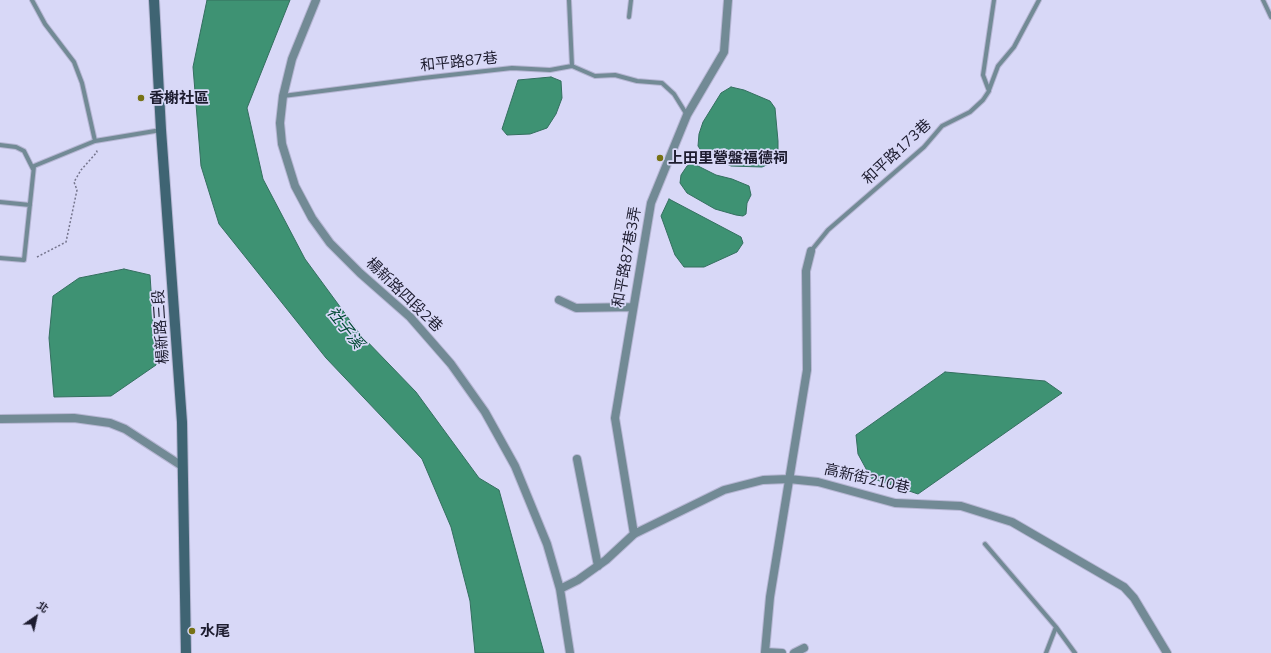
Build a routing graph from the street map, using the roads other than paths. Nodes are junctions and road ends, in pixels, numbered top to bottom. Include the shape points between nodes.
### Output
1 (32, 0) edge
2 (154, 0) edge
3 (316, 0) edge
4 (569, 0) edge
5 (631, 0) edge
6 (728, 0) edge
7 (994, 0) edge
8 (1039, 0) edge
9 (1263, 0) edge
10 (629, 17) dead end
11 (1271, 17) edge
12 (572, 66) junction
13 (989, 91) junction
14 (283, 96) junction
15 (687, 115) junction
16 (161, 130) junction
17 (95, 141) junction
18 (0, 145) edge
19 (33, 172) junction
20 (0, 202) edge
21 (30, 205) junction
22 (811, 251) joint
23 (0, 258) edge
24 (559, 300) dead end
25 (633, 307) junction
26 (0, 419) edge
27 (578, 459) dead end
28 (182, 466) junction
29 (789, 479) junction
30 (634, 534) junction
31 (986, 544) dead end
32 (598, 566) junction
33 (560, 589) junction
34 (1056, 627) junction
35 (804, 648) dead end
36 (186, 653) edge
37 (570, 653) edge
38 (782, 653) edge
39 (794, 653) edge
40 (1046, 653) edge
41 (1075, 653) edge
42 (1167, 653) edge

1 - 17 lane via 45,24 74,62 82,83
2 - 16 main road, 楊新路三段
3 - 14 street, 楊新路四段2巷 via 292,59
4 - 12 lane
5 - 10 lane
6 - 15 street, 和平路87巷3弄 via 724,52
7 - 13 lane via 983,75
8 - 13 lane via 1014,47 998,66
9 - 11 lane
12 - 14 lane, 和平路87巷 via 550,70 512,68
12 - 15 lane via 595,76 615,75 637,81 662,83 674,94
13 - 22 lane, 和平路173巷 via 970,112 942,126 924,147 828,230
14 - 33 street, 楊新路四段2巷 via 280,123 282,144 295,186 312,218 330,243 410,317 451,364 485,412 515,466 547,544
15 - 25 street, 和平路87巷3弄 via 651,203
16 - 17 lane
16 - 28 main road, 楊新路三段 via 182,422
17 - 19 lane via 34,166
18 - 19 lane via 24,151
19 - 21 lane
20 - 21 lane
21 - 23 lane via 24,260
22 - 29 street via 806,271 807,370
24 - 25 street via 576,308
25 - 30 street, 和平路87巷3弄 via 615,418
26 - 28 street via 74,418 110,423 124,429
27 - 32 street
28 - 36 main road, 楊新路三段
29 - 30 street, 高新街210巷 via 762,480 724,490
29 - 38 street via 770,597 765,652
29 - 42 street, 高新街210巷 via 818,482 895,503 961,506 1012,522 1124,587 1134,598
30 - 32 street, 高新街210巷
31 - 34 lane
32 - 33 street, 高新街210巷
33 - 37 street, 楊新路四段2巷
34 - 40 lane
34 - 41 lane
35 - 39 street

